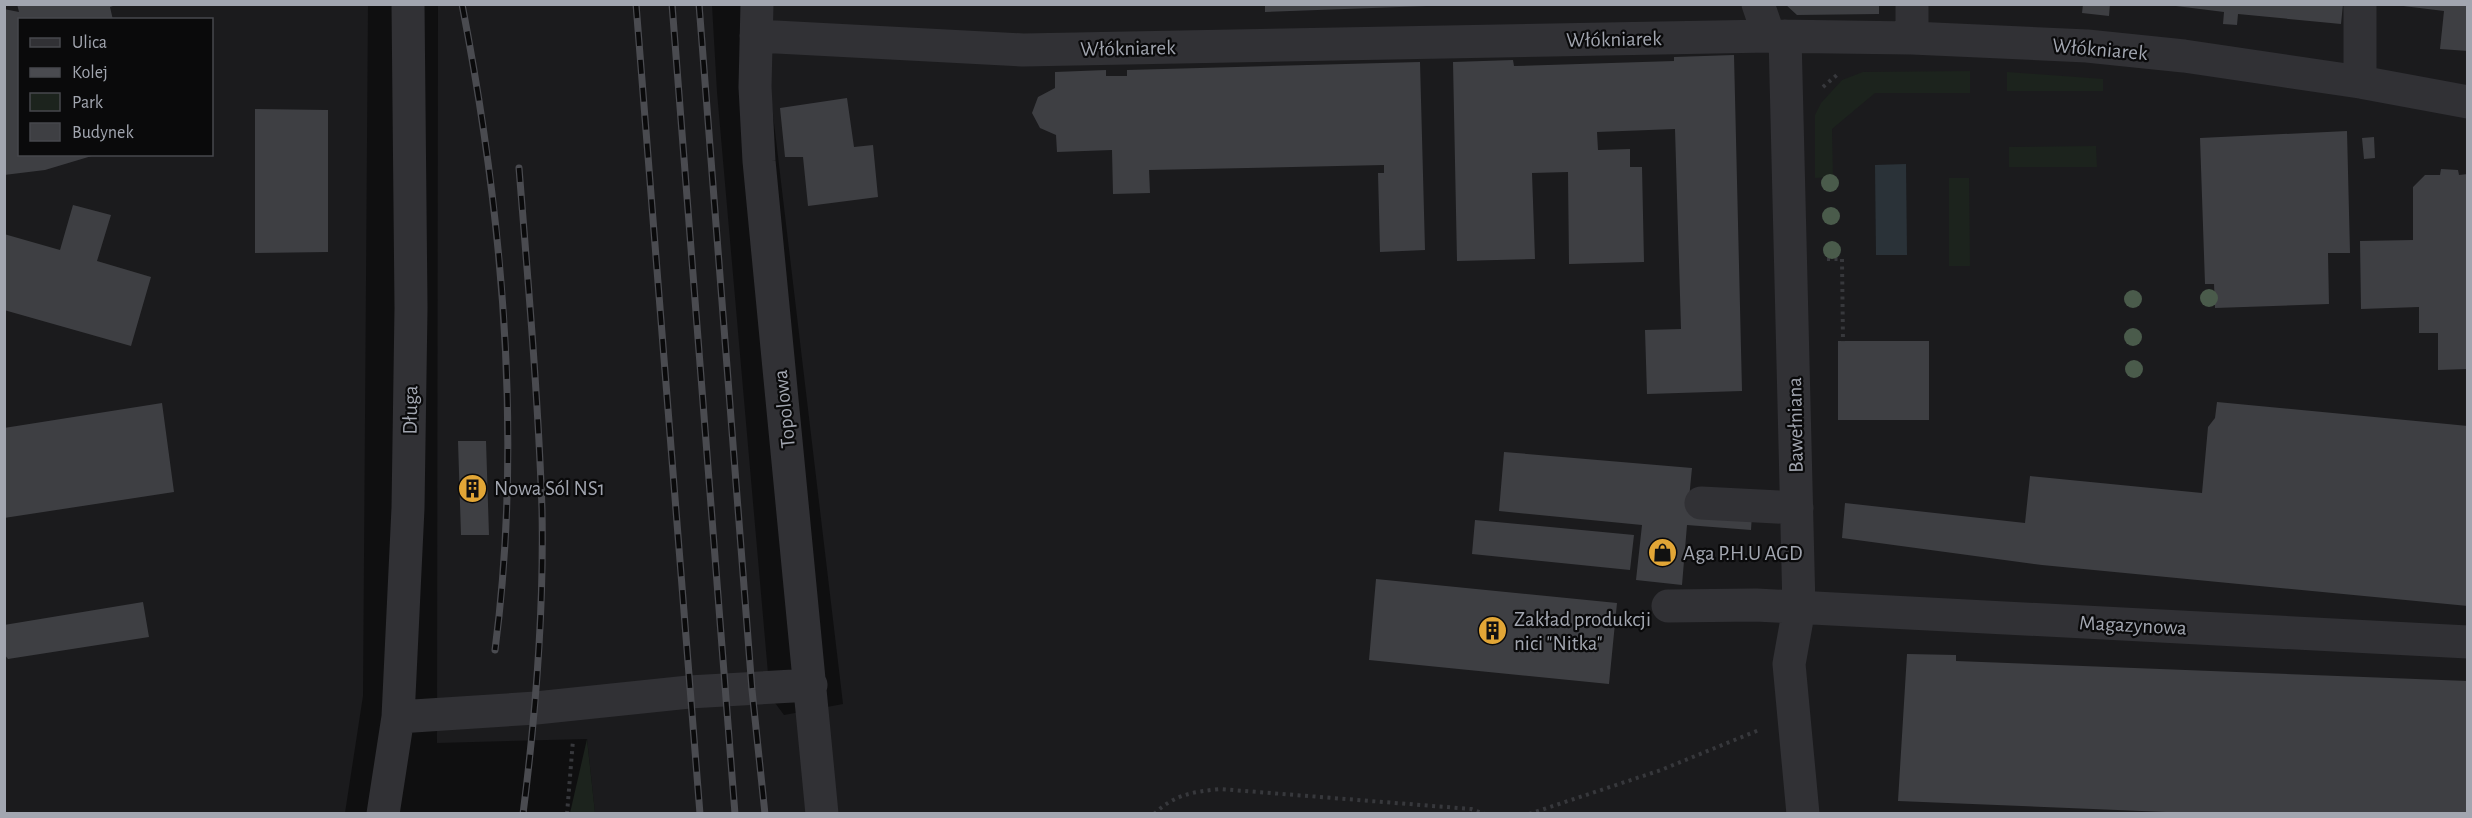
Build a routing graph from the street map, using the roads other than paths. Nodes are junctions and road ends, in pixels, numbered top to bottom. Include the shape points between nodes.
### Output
1 (408, 4) edge
2 (1758, 4) edge
3 (1912, 4) edge
4 (2360, 4) edge
5 (757, 20) edge
6 (1777, 36) junction
7 (1912, 38) junction
8 (2360, 82) junction
9 (2468, 102) edge
10 (1701, 503) dead end
11 (1797, 508) junction
12 (1668, 606) dead end
13 (1799, 608) junction
14 (2468, 642) edge
15 (811, 686) junction
16 (398, 717) junction
17 (383, 813) edge
18 (822, 813) edge
19 (1803, 813) edge

1 - 16 street, Długa via 411,308 408,497
2 - 6 street, Bawełniana
3 - 7 street
4 - 8 street
5 - 6 street, Włókniarek via 1023,50
5 - 15 street, Topolowa via 759,161
6 - 7 street, Włókniarek
6 - 11 street, Bawełniana
7 - 8 street, Włókniarek via 2087,46
8 - 9 street, Włókniarek
10 - 11 street
11 - 13 street, Bawełniana
12 - 13 street, Magazynowa
13 - 14 street, Magazynowa
13 - 19 street, Bawełniana via 1789,664
15 - 16 street
15 - 18 street, Topolowa
16 - 17 street, Długa

